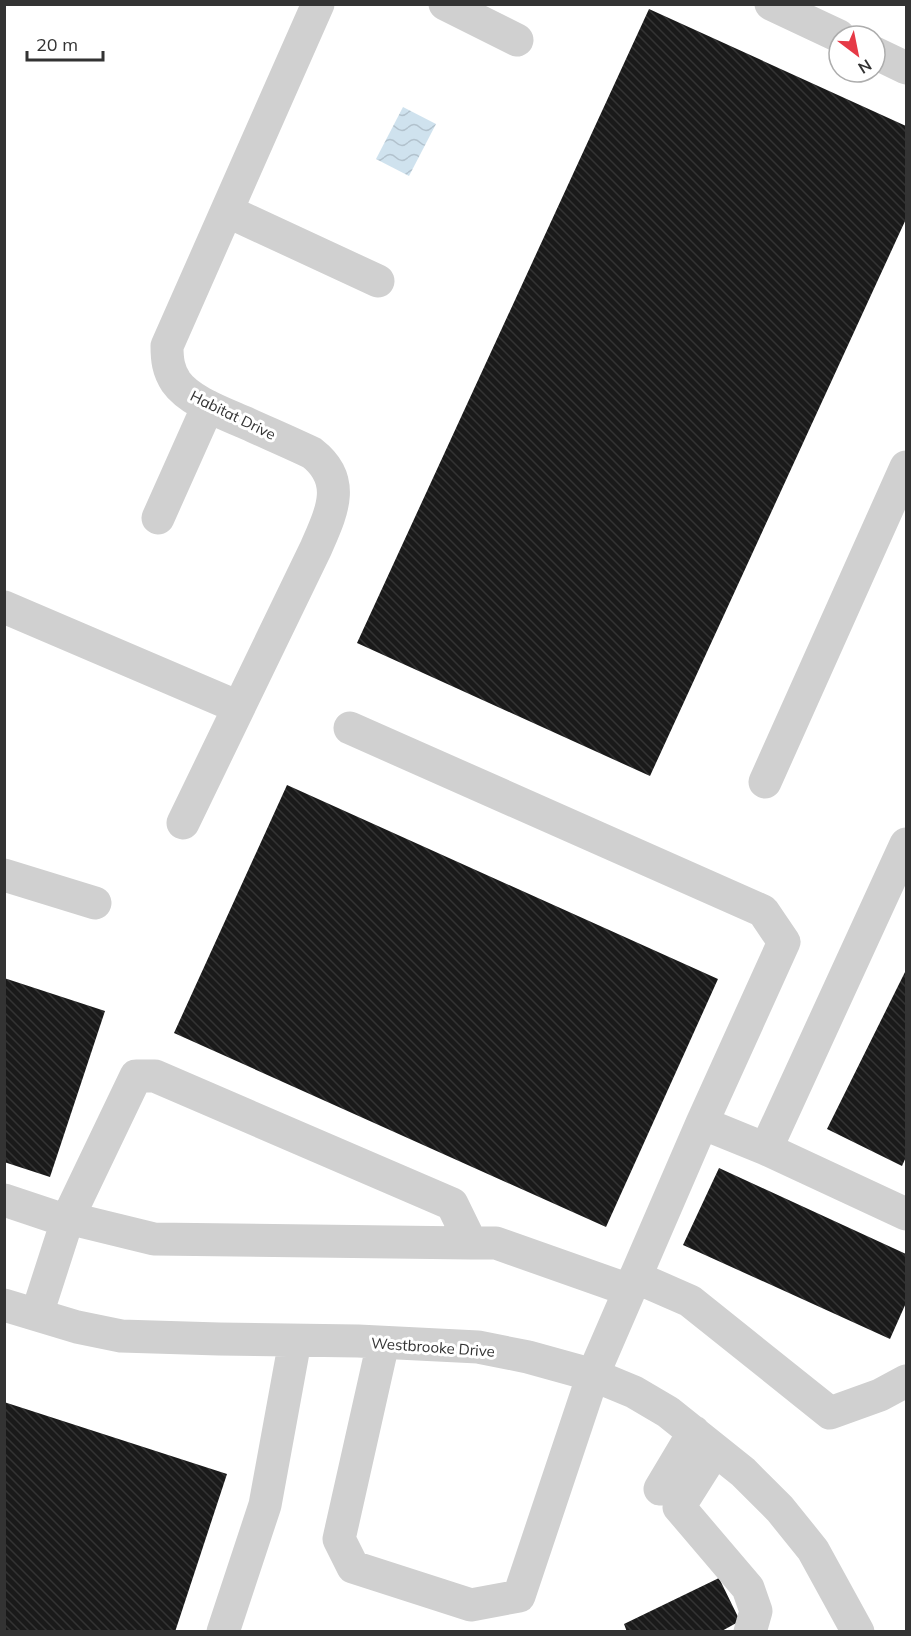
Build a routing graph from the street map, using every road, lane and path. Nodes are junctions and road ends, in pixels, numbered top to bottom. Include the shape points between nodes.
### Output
1 (318, 4) edge
2 (445, 4) edge
3 (771, 4) edge
4 (827, 30) edge
5 (517, 40) dead end
6 (887, 59) edge
7 (906, 68) edge
8 (226, 211) junction
9 (378, 280) dead end
10 (208, 406) junction
11 (906, 467) edge
12 (158, 518) dead end
13 (4, 607) edge
14 (238, 707) junction
15 (350, 728) dead end
16 (765, 782) dead end
17 (183, 823) dead end
18 (906, 844) edge
19 (4, 875) edge
20 (95, 903) dead end
21 (702, 1123) junction
22 (766, 1149) junction
23 (4, 1200) edge
24 (906, 1214) edge
25 (69, 1218) junction
26 (471, 1243) junction
27 (632, 1284) junction
28 (4, 1305) edge
29 (37, 1314) junction
30 (295, 1341) junction
31 (383, 1343) junction
32 (593, 1375) junction
33 (906, 1381) edge
34 (705, 1441) junction
35 (660, 1489) dead end
36 (223, 1632) edge
37 (750, 1632) edge
38 (858, 1632) edge

1 - 8 street, Habitat Drive
2 - 5 street
3 - 4 street
6 - 7 street
8 - 9 street
8 - 10 street, Habitat Drive via 167,346 167,359 177,382
10 - 12 street
10 - 14 street, Habitat Drive via 312,453 333,480 329,518
11 - 16 street
13 - 14 street
14 - 17 street, Habitat Drive
15 - 21 street via 763,911 784,942
18 - 22 street
19 - 20 street
21 - 22 street
21 - 27 street
22 - 24 street
23 - 25 street via 61,1219
25 - 26 street via 154,1239
25 - 26 street via 136,1076 154,1076 452,1204
25 - 29 street
26 - 27 street via 496,1243
27 - 32 street
27 - 33 street via 690,1301 830,1413
28 - 29 street, Westbrooke Drive
29 - 30 street, Westbrooke Drive via 121,1336
30 - 31 street, Westbrooke Drive
30 - 36 street via 265,1505
31 - 32 street, Westbrooke Drive via 478,1347
31 - 32 street via 339,1539 353,1567 471,1605 519,1596
32 - 34 street, Westbrooke Drive via 668,1412
34 - 35 street
34 - 37 street via 679,1507 748,1588 756,1611
34 - 38 street, Westbrooke Drive via 773,1502 806,1542

